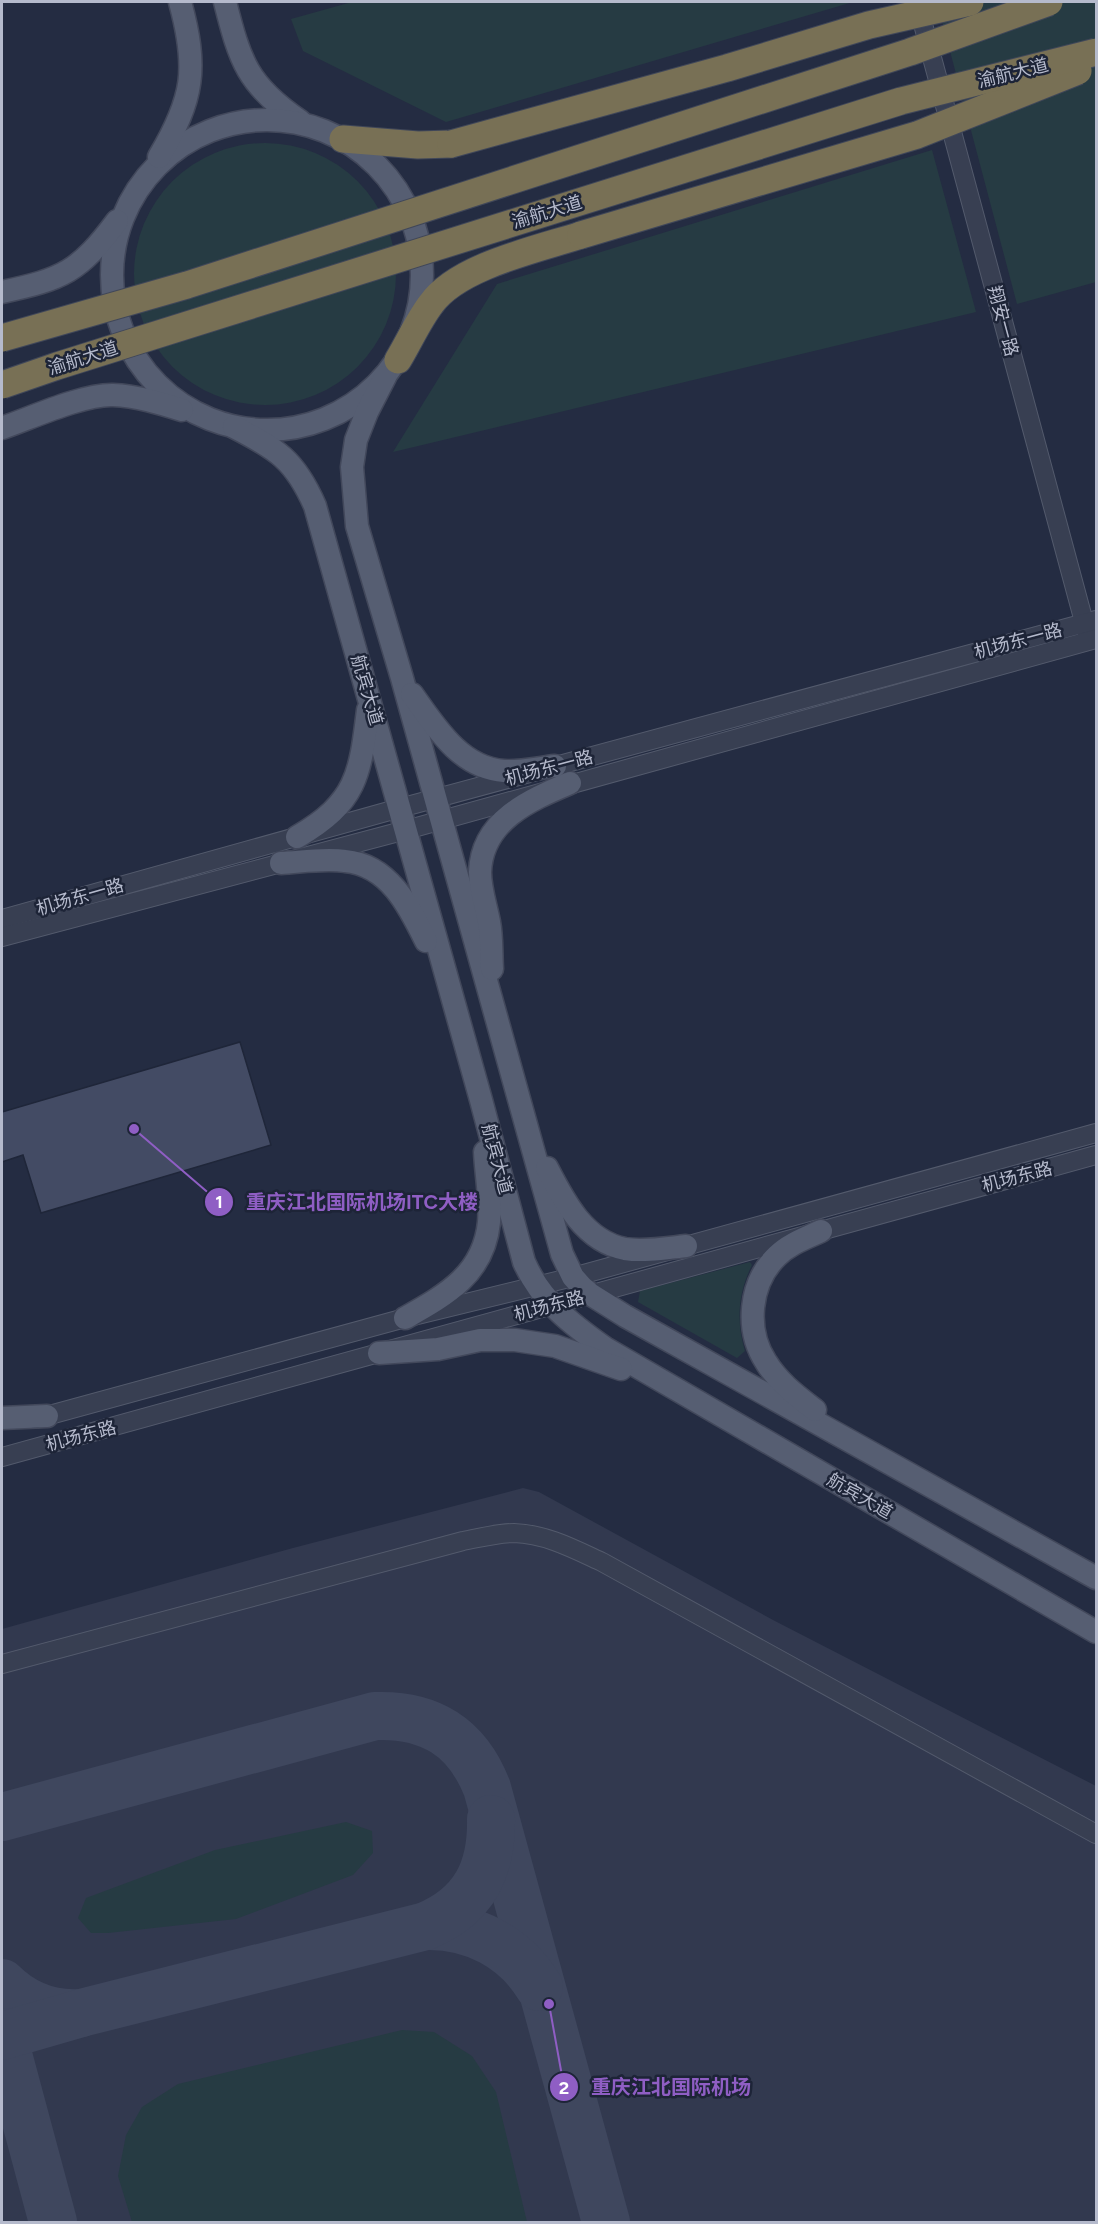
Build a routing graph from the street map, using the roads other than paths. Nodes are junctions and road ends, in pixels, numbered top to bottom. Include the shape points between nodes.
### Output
1 (180, 2) edge
2 (225, 2) edge
3 (917, 2) edge
4 (970, 2) edge
5 (1049, 2) edge
6 (1096, 52) edge
7 (1096, 64) edge
8 (303, 124) junction
9 (343, 139) junction
10 (150, 172) junction
11 (127, 208) junction
12 (2, 291) edge
13 (2, 338) edge
14 (391, 369) junction
15 (2, 385) edge
16 (224, 424) junction
17 (2, 428) edge
18 (1091, 631) edge
19 (402, 678) junction
20 (369, 700) junction
21 (555, 766) junction
22 (570, 783) junction
23 (400, 808) junction
24 (438, 809) junction
25 (406, 830) junction
26 (297, 837) junction
27 (280, 863) junction
28 (2, 919) edge
29 (2, 937) edge
30 (449, 986) junction
31 (494, 1009) junction
32 (481, 1100) junction
33 (524, 1125) junction
34 (1096, 1133) edge
35 (1096, 1155) edge
36 (534, 1158) junction
37 (820, 1231) junction
38 (686, 1246) junction
39 (573, 1277) junction
40 (536, 1287) junction
41 (590, 1294) junction
42 (551, 1305) junction
43 (405, 1318) junction
44 (379, 1353) junction
45 (671, 1386) junction
46 (47, 1416) junction
47 (2, 1418) edge
48 (2, 1428) edge
49 (855, 1444) junction
50 (2, 1457) edge
51 (1096, 1578) edge
52 (1096, 1632) edge
53 (2, 1664) edge
54 (1096, 1834) edge

1 - 10 main road via 188,31 190,82 177,124
2 - 8 main road via 235,42 259,88
3 - 18 street, 翔安一路
4 - 9 highway, bridge via 869,25 451,144
5 - 13 highway, bridge via 910,52 220,274
6 - 15 highway, 渝航大道, bridge via 890,105
7 - 14 highway, bridge via 917,135 484,267 445,289 431,303
8 - 9 main road, 航宾大道
8 - 10 main road via 261,119 220,126 182,145
9 - 14 main road, 航宾大道 via 365,155 396,188 420,247 423,274 416,322
10 - 11 main road
11 - 12 main road via 86,259 68,272
11 - 16 main road via 114,248 112,270 115,308 128,344 163,390 179,403
14 - 16 main road via 353,405 315,423 273,431
14 - 19 main road, 航宾大道 via 367,412 356,440 352,466 357,526
16 - 17 main road via 150,401 112,395 92,397
16 - 20 main road, 航宾大道 via 281,454 306,485
18 - 21 street, 机场东一路
18 - 22 street, 机场东一路
19 - 21 main road via 440,734 467,758 506,771
19 - 24 main road, 航宾大道
20 - 23 main road, 航宾大道
20 - 26 main road via 361,763 347,796 321,823
21 - 24 street, 机场东一路
22 - 24 street, 机场东一路
22 - 31 main road via 514,810 489,840 483,855 480,870 490,924
23 - 24 street, 机场东一路
23 - 25 main road, 航宾大道
23 - 26 street, 机场东一路
24 - 25 street, 机场东一路
24 - 31 main road, 航宾大道
25 - 27 street, 机场东一路
25 - 30 main road, 航宾大道
26 - 28 street, 机场东一路
27 - 29 street, 机场东一路
27 - 30 main road via 342,860 367,867 385,878 411,910
30 - 32 main road, 航宾大道
31 - 33 main road, 航宾大道
32 - 36 main road via 517,1191 532,1188
32 - 40 main road, 航宾大道 via 524,1262
32 - 43 main road via 489,1220 484,1246 468,1275 456,1287
33 - 36 main road, 航宾大道
33 - 38 main road via 567,1204 590,1231 625,1249
34 - 38 street, 机场东路
35 - 37 street, 机场东路
36 - 39 main road, 航宾大道 via 562,1254
37 - 41 street, 机场东路
37 - 49 main road via 790,1246 767,1267 754,1297 753,1330 765,1361 776,1376
38 - 39 street, 机场东路
39 - 40 street, 机场东路
39 - 41 main road, 航宾大道
40 - 42 main road, 航宾大道
40 - 43 street, 机场东路
41 - 42 street, 机场东路
41 - 49 main road, 航宾大道
42 - 44 street, 机场东路
42 - 45 main road, 航宾大道 via 605,1348
43 - 46 street, 机场东路
44 - 45 main road via 438,1349 480,1340 536,1342
44 - 50 street, 机场东路
45 - 52 main road, 航宾大道
46 - 47 main road
46 - 48 street, 机场东路
49 - 51 main road, 航宾大道
53 - 54 street via 463,1541 513,1533 536,1536 560,1542 602,1562

